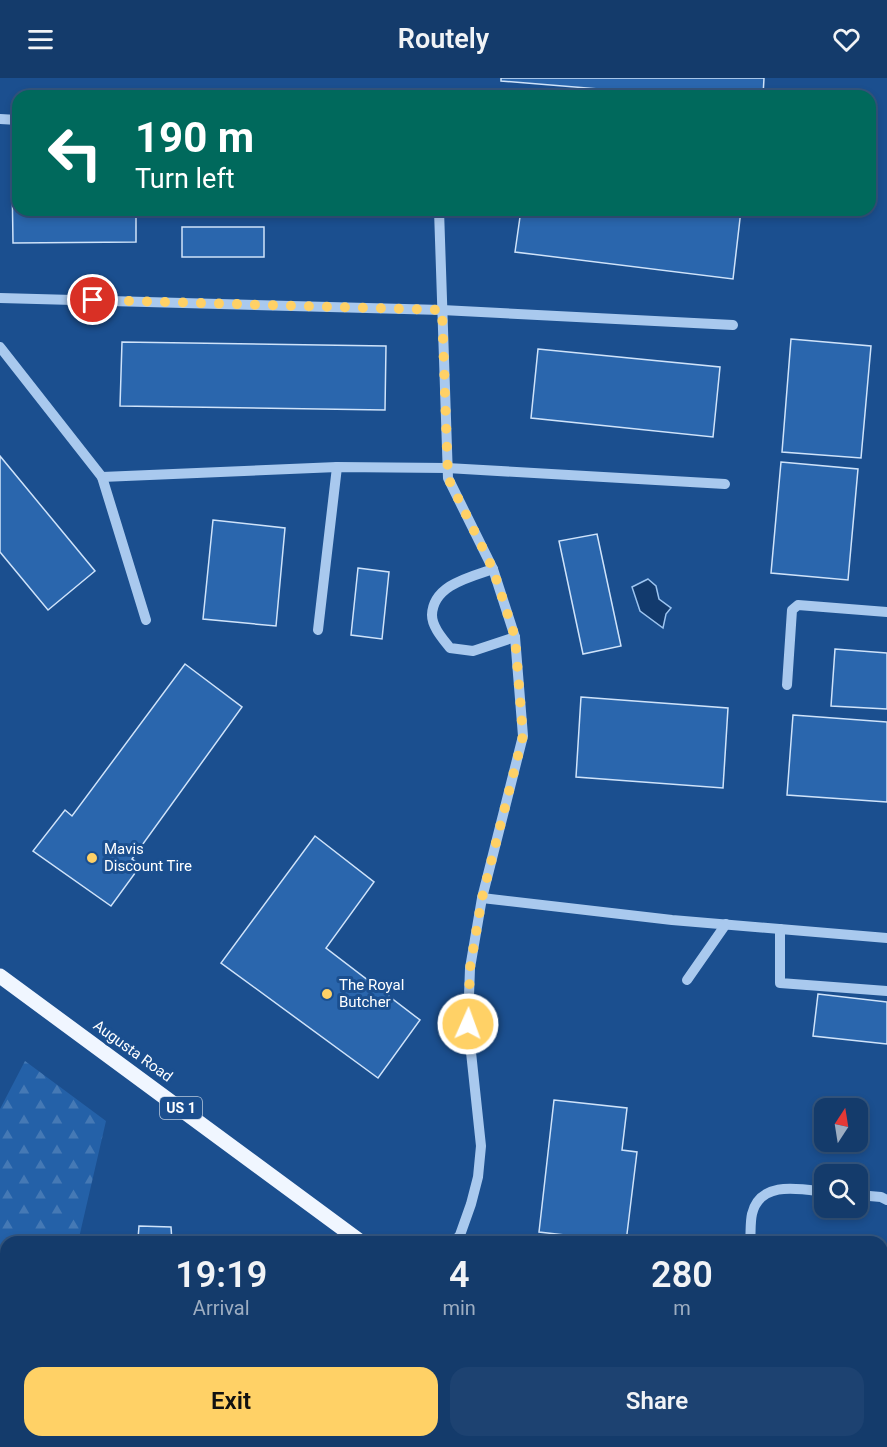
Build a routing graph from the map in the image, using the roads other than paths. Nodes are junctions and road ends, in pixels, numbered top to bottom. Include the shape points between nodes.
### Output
1 (439, 216) edge
2 (0, 298) edge
3 (442, 310) junction
4 (733, 325) dead end
5 (0, 347) edge
6 (337, 467) junction
7 (447, 468) junction
8 (102, 477) junction
9 (725, 484) dead end
10 (493, 569) junction
11 (887, 612) edge
12 (146, 620) dead end
13 (318, 630) dead end
14 (515, 637) junction
15 (787, 685) dead end
16 (482, 898) junction
17 (726, 924) junction
18 (780, 929) junction
19 (887, 938) edge
20 (0, 976) edge
21 (687, 980) dead end
22 (887, 991) edge
23 (814, 1191) edge
24 (868, 1196) edge
25 (887, 1200) edge
26 (353, 1236) edge
27 (459, 1236) edge
28 (750, 1236) edge

1 - 3 street
2 - 3 street
3 - 4 street
3 - 7 street
5 - 8 street
6 - 7 street
6 - 8 street
6 - 13 street
7 - 9 street
7 - 10 street via 448,478
8 - 12 street
10 - 14 street
10 - 14 street via 458,580 438,596 432,616 450,648 473,651
11 - 15 street via 798,605 792,610
14 - 16 street via 523,736
16 - 17 street
16 - 27 street via 470,968 468,1024 481,1146 478,1177
17 - 18 street
17 - 21 street
18 - 19 street
18 - 22 street via 780,983
20 - 26 main road, Augusta Road / US 1
23 - 28 street via 774,1189 765,1194 752,1214
24 - 25 street

